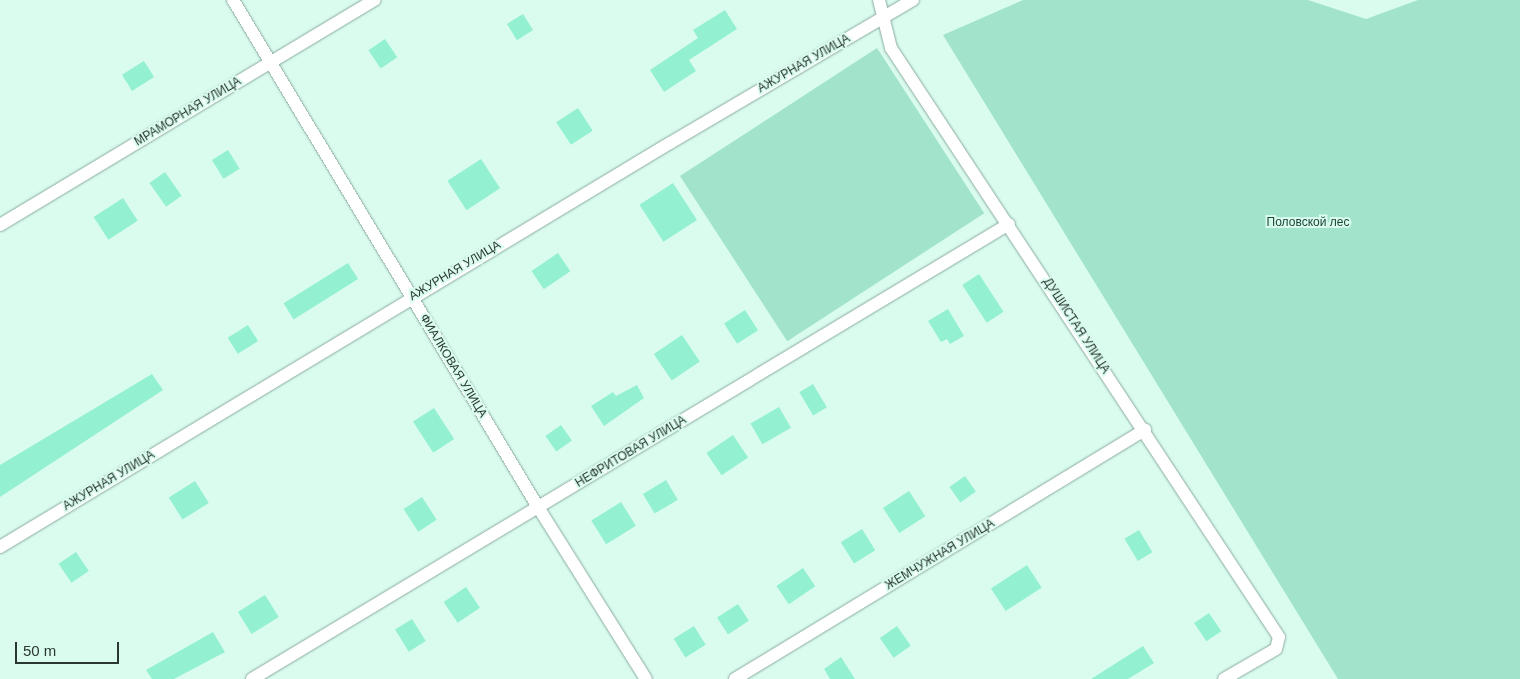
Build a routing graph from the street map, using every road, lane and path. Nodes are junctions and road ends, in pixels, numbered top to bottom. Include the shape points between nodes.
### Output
1 (233, 0) edge
2 (375, 0) edge
3 (879, 0) edge
4 (913, 0) edge
5 (882, 19) junction
6 (272, 62) junction
7 (1009, 224) junction
8 (0, 225) edge
9 (412, 297) junction
10 (1145, 430) junction
11 (538, 507) junction
12 (0, 547) edge
13 (252, 679) edge
14 (646, 679) edge
15 (735, 679) edge
16 (1224, 679) edge

1 - 6 street, ФИАЛКОВАЯ УЛИЦА
2 - 6 street, МРАМОРНАЯ УЛИЦА
3 - 5 street, ДУШИСТАЯ УЛИЦА
4 - 5 street, АЖУРНАЯ УЛИЦА
5 - 7 street, ДУШИСТАЯ УЛИЦА via 891,48
5 - 9 street, АЖУРНАЯ УЛИЦА
6 - 8 street, МРАМОРНАЯ УЛИЦА
6 - 9 street, ФИАЛКОВАЯ УЛИЦА
7 - 10 street, ДУШИСТАЯ УЛИЦА
7 - 11 street, НЕФРИТОВАЯ УЛИЦА
9 - 11 street, ФИАЛКОВАЯ УЛИЦА
9 - 12 street, АЖУРНАЯ УЛИЦА
10 - 15 street, ЖЕМЧУЖНАЯ УЛИЦА
10 - 16 street, ДУШИСТАЯ УЛИЦА via 1279,637 1276,649
11 - 13 street, НЕФРИТОВАЯ УЛИЦА
11 - 14 street, ФИАЛКОВАЯ УЛИЦА

